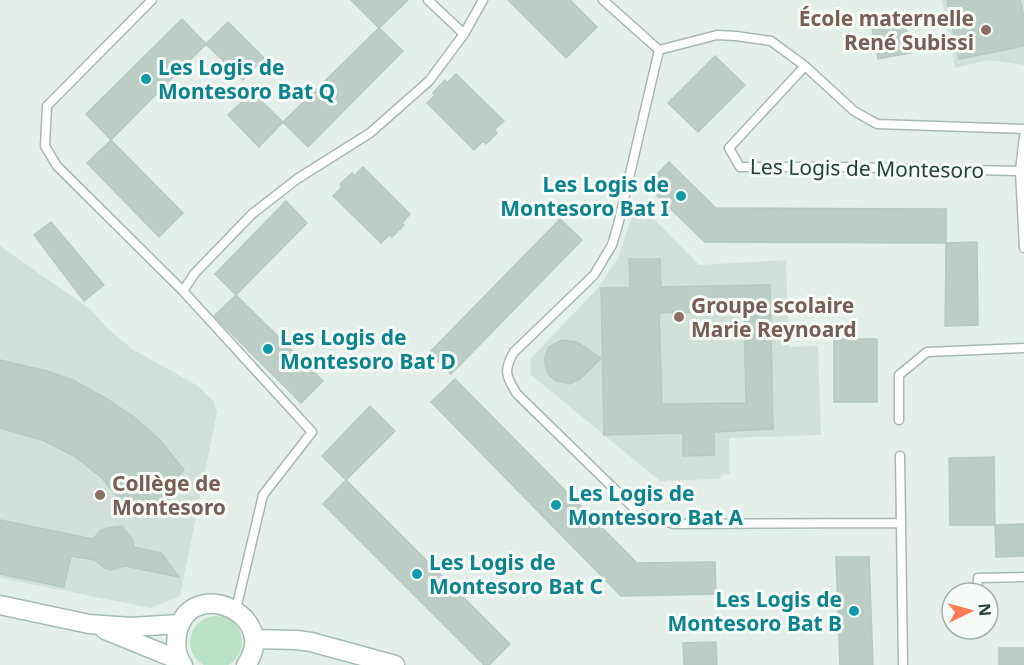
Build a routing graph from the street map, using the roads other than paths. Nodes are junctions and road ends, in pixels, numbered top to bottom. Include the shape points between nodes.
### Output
1 (152, 0) edge
2 (428, 0) edge
3 (483, 0) edge
4 (603, 0) edge
5 (464, 34) junction
6 (659, 50) junction
7 (805, 66) junction
8 (1024, 129) edge
9 (1024, 136) edge
10 (1020, 171) junction
11 (1024, 248) edge
12 (183, 291) junction
13 (1024, 348) edge
14 (899, 420) dead end
15 (900, 456) dead end
16 (901, 523) junction
17 (1024, 577) edge
18 (978, 581) edge
19 (0, 604) edge
20 (236, 609) junction
21 (89, 624) junction
22 (180, 624) junction
23 (254, 639) junction
24 (181, 662) edge
25 (246, 665) edge
26 (395, 665) edge
27 (903, 665) edge

1 - 12 lane via 47,106 45,146 57,166
2 - 5 lane
3 - 5 lane
4 - 6 lane
5 - 12 lane via 429,81 370,133 297,179 252,214 195,273
6 - 7 lane, Les Logis de Montesoro via 717,35 736,36 771,41
6 - 16 lane via 612,245 594,275 514,352 507,363 507,378 517,393 640,514 674,524
7 - 8 lane, Les Logis de Montesoro via 854,111 877,124
7 - 10 lane, Les Logis de Montesoro via 729,148 740,167
9 - 10 lane
10 - 11 lane
12 - 20 lane via 312,432 263,495
13 - 14 lane via 927,352 899,375
15 - 16 lane
16 - 27 lane
17 - 18 lane
19 - 21 main road
20 - 22 main road via 211,603 193,610
20 - 23 main road via 245,617
21 - 22 main road
21 - 24 main road
22 - 24 main road via 175,642
23 - 25 main road
23 - 26 main road via 311,642

